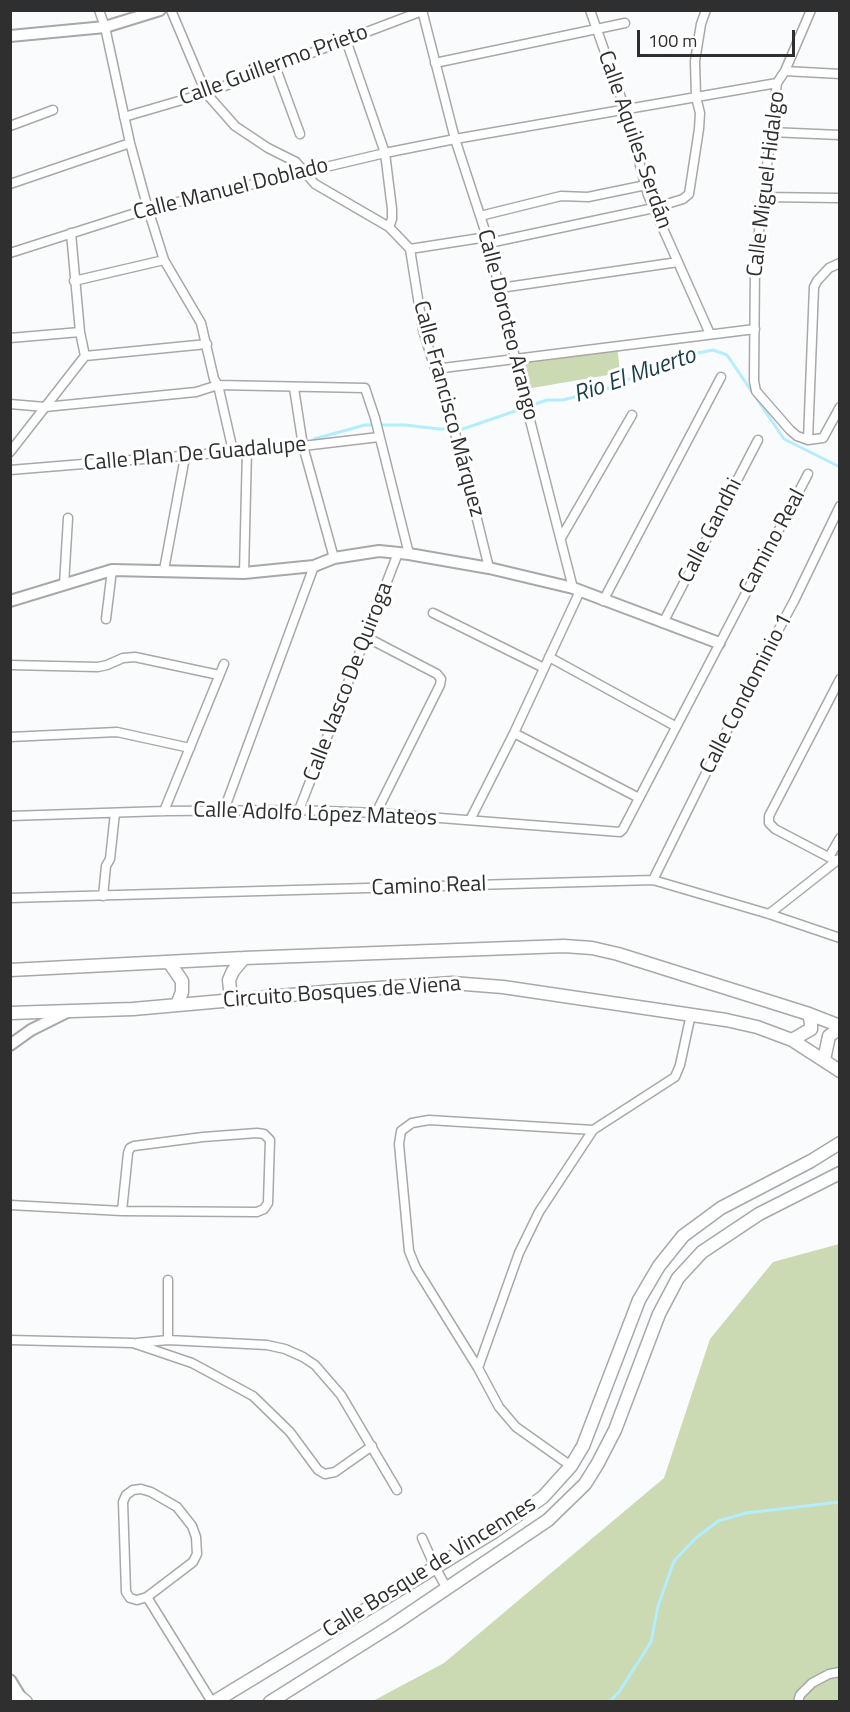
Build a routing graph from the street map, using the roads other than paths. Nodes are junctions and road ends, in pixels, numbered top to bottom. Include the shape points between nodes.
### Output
1 (99, 10) edge
2 (160, 10) edge
3 (171, 10) edge
4 (590, 10) edge
5 (706, 10) edge
6 (811, 10) edge
7 (422, 11) edge
8 (626, 24) dead end
9 (105, 27) junction
10 (597, 30) junction
11 (10, 36) edge
12 (346, 40) junction
13 (435, 63) junction
14 (275, 66) junction
15 (785, 71) junction
16 (840, 74) edge
17 (777, 84) junction
18 (206, 93) junction
19 (696, 97) junction
20 (53, 110) dead end
21 (625, 110) junction
22 (124, 117) junction
23 (10, 126) edge
24 (770, 132) junction
25 (300, 134) dead end
26 (840, 135) edge
27 (455, 139) junction
28 (130, 143) junction
29 (385, 153) junction
30 (304, 172) junction
31 (10, 184) edge
32 (645, 185) junction
33 (763, 197) junction
34 (840, 198) edge
35 (654, 208) junction
36 (148, 209) junction
37 (480, 216) junction
38 (389, 227) junction
39 (71, 233) junction
40 (488, 240) junction
41 (410, 249) junction
42 (10, 253) edge
43 (164, 260) junction
44 (678, 262) junction
45 (840, 263) edge
46 (74, 281) junction
47 (500, 288) junction
48 (755, 329) junction
49 (80, 332) junction
50 (710, 334) junction
51 (10, 338) edge
52 (207, 344) junction
53 (85, 356) junction
54 (516, 360) junction
55 (435, 369) junction
56 (721, 376) dead end
57 (218, 385) junction
58 (294, 388) junction
59 (10, 404) edge
60 (45, 407) junction
61 (840, 407) edge
62 (632, 415) dead end
63 (379, 435) junction
64 (758, 440) dead end
65 (808, 440) junction
66 (303, 446) junction
67 (247, 450) junction
68 (233, 451) junction
69 (10, 452) edge
70 (185, 457) junction
71 (10, 470) edge
72 (808, 474) dead end
73 (840, 506) edge
74 (68, 518) dead end
75 (561, 538) junction
76 (404, 554) junction
77 (334, 558) junction
78 (314, 566) junction
79 (489, 568) junction
80 (112, 570) junction
81 (164, 570) junction
82 (244, 573) junction
83 (64, 585) junction
84 (576, 590) junction
85 (10, 601) edge
86 (603, 601) junction
87 (433, 613) dead end
88 (106, 619) dead end
89 (663, 623) junction
90 (366, 637) junction
91 (719, 643) junction
92 (549, 657) junction
93 (224, 664) dead end
94 (10, 665) edge
95 (544, 668) junction
96 (219, 675) junction
97 (840, 679) edge
98 (675, 726) junction
99 (514, 733) junction
100 (10, 737) edge
101 (190, 748) junction
102 (639, 798) junction
103 (224, 810) junction
104 (299, 810) junction
105 (164, 811) junction
106 (115, 813) junction
107 (376, 813) junction
108 (10, 816) edge
109 (470, 820) junction
110 (620, 832) joint
111 (840, 838) edge
112 (835, 859) edge
113 (653, 880) junction
114 (103, 896) junction
115 (10, 898) edge
116 (769, 914) junction
117 (840, 938) edge
118 (244, 958) junction
119 (169, 962) junction
120 (10, 970) edge
121 (237, 1000) junction
122 (177, 1005) junction
123 (68, 1011) junction
124 (10, 1013) edge
125 (692, 1014) junction
126 (809, 1014) junction
127 (840, 1027) edge
128 (792, 1040) junction
129 (10, 1045) edge
130 (824, 1060) junction
131 (840, 1071) edge
132 (593, 1130) junction
133 (840, 1143) edge
134 (840, 1173) edge
135 (10, 1205) edge
136 (122, 1211) junction
137 (168, 1280) dead end
138 (10, 1340) edge
139 (168, 1340) junction
140 (133, 1343) junction
141 (478, 1368) junction
142 (372, 1446) junction
143 (571, 1466) junction
144 (397, 1490) dead end
145 (422, 1538) dead end
146 (435, 1567) junction
147 (446, 1587) junction
148 (147, 1597) junction
149 (840, 1672) edge
150 (10, 1680) edge
151 (19, 1698) edge
152 (213, 1701) edge
153 (270, 1701) edge
154 (798, 1701) edge

1 - 9 street
2 - 9 street
3 - 18 street
4 - 10 street, Calle Aquiles Serdán
5 - 19 street via 695,61
6 - 15 street, Calle Miguel Hidalgo
7 - 12 street, Calle Guillermo Prieto
7 - 13 street, Calle Doroteo Arango
8 - 10 street
9 - 11 street
9 - 22 street
10 - 13 street
10 - 21 street, Calle Aquiles Serdán
12 - 14 street, Calle Guillermo Prieto
12 - 29 street
13 - 27 street, Calle Doroteo Arango
14 - 18 street, Calle Guillermo Prieto
14 - 25 street
15 - 16 street
15 - 17 street, Calle Miguel Hidalgo
17 - 19 street, Calle Manuel Doblado
17 - 24 street, Calle Miguel Hidalgo
18 - 22 street, Calle Guillermo Prieto
18 - 30 street via 235,126 296,162
19 - 21 street, Calle Manuel Doblado
19 - 35 street via 699,129 689,194
20 - 23 street
21 - 27 street, Calle Manuel Doblado
21 - 32 street, Calle Aquiles Serdán
22 - 28 street
24 - 26 street
24 - 33 street, Calle Miguel Hidalgo
27 - 29 street, Calle Manuel Doblado
27 - 37 street, Calle Doroteo Arango
28 - 31 street
28 - 36 street
29 - 30 street, Calle Manuel Doblado
29 - 38 street via 392,209
30 - 36 street, Calle Manuel Doblado
30 - 38 street via 315,184
32 - 35 street, Calle Aquiles Serdán
32 - 37 street via 588,197 561,196
33 - 34 street
33 - 48 street, Calle Miguel Hidalgo via 755,264
35 - 40 street
35 - 44 street, Calle Aquiles Serdán
36 - 39 street, Calle Manuel Doblado
36 - 43 street
37 - 40 street, Calle Doroteo Arango
38 - 41 street
39 - 42 street, Calle Manuel Doblado
39 - 46 street
40 - 41 street
40 - 47 street, Calle Doroteo Arango
41 - 55 street, Calle Francisco Márquez via 423,330
43 - 46 street
43 - 52 street via 201,322
44 - 47 street
44 - 50 street, Calle Aquiles Serdán
45 - 65 street via 829,268 814,287
46 - 49 street
47 - 54 street, Calle Doroteo Arango
48 - 50 street
48 - 65 street, Calle Miguel Hidalgo via 754,386 790,430
49 - 51 street
49 - 53 street
50 - 54 street
52 - 53 street
52 - 57 street
53 - 60 street
54 - 55 street
54 - 75 street, Calle Doroteo Arango
55 - 79 street, Calle Francisco Márquez
56 - 86 street
57 - 58 street
57 - 60 street via 196,392
57 - 68 street
58 - 63 street via 365,388
58 - 66 street
59 - 60 street
60 - 69 street
61 - 65 street via 823,438
62 - 75 street
63 - 66 street, Calle Plan De Guadalupe
63 - 76 street
64 - 89 street, Calle Gandhi
66 - 67 street, Calle Plan De Guadalupe
66 - 77 street
67 - 68 street, Calle Plan De Guadalupe
67 - 82 street
68 - 70 street, Calle Plan De Guadalupe
70 - 71 street, Calle Plan De Guadalupe
70 - 81 street
72 - 91 street, Camino Real
73 - 113 street, Calle Condominio 1
74 - 83 street
75 - 84 street, Calle Doroteo Arango
76 - 77 street via 379,551
76 - 79 street
76 - 90 street, Calle Vasco De Quiroga
77 - 78 street
78 - 82 street
78 - 103 street
79 - 84 street
80 - 81 street
80 - 83 street
80 - 88 street
81 - 82 street
83 - 85 street
84 - 86 street
84 - 92 street
86 - 89 street
87 - 95 street
89 - 91 street
90 - 104 street, Calle Vasco De Quiroga
90 - 107 street via 441,679
91 - 98 street, Camino Real
92 - 95 street
92 - 98 street
93 - 96 street
94 - 96 street via 98,667 135,657
95 - 99 street
96 - 101 street
97 - 112 street via 769,816 775,829
98 - 102 street, Camino Real
99 - 102 street
99 - 109 street
100 - 101 street via 117,732
101 - 105 street
102 - 110 street, Camino Real
103 - 104 street, Calle Adolfo López Mateos
103 - 105 street, Calle Adolfo López Mateos
104 - 107 street, Calle Adolfo López Mateos
105 - 106 street, Calle Adolfo López Mateos
106 - 108 street, Calle Adolfo López Mateos
106 - 114 street
107 - 109 street, Calle Adolfo López Mateos
109 - 110 street, Calle Adolfo López Mateos
111 - 112 street
112 - 116 street
113 - 114 street, Camino Real
113 - 116 street, Camino Real
114 - 115 street, Camino Real
116 - 117 street, Camino Real
118 - 119 main road, Circuito Bosques de Viena
118 - 121 main road via 230,980
118 - 126 main road, Circuito Bosques de Viena via 592,948
119 - 120 main road, Circuito Bosques de Viena
119 - 122 main road via 182,981
121 - 122 main road, Circuito Bosques de Viena
121 - 125 main road, Circuito Bosques de Viena via 452,983
122 - 123 main road, Circuito Bosques de Viena
123 - 124 main road, Circuito Bosques de Viena
123 - 129 street
125 - 128 main road, Circuito Bosques de Viena via 757,1027
125 - 132 street via 675,1077
126 - 127 main road, Circuito Bosques de Viena
126 - 128 main road via 811,1029
127 - 130 main road via 829,1036
128 - 130 main road, Circuito Bosques de Viena
130 - 131 main road, Circuito Bosques de Viena
132 - 141 street via 524,1242
132 - 141 street via 429,1120 412,1123 401,1131 409,1251
133 - 143 main road, Calle Bosque de Vincennes via 721,1208 683,1236 639,1300 583,1446
134 - 147 main road, Calle Bosque de Vincennes via 759,1214 702,1252 678,1278 659,1314 615,1430 585,1484 548,1520
135 - 136 street
136 - 136 street via 130,1148 134,1146 264,1134 270,1140 268,1203 264,1209
137 - 139 street
138 - 140 street
139 - 140 street
139 - 142 street via 267,1345 303,1357 341,1395
140 - 142 street via 192,1364 253,1396 325,1474 335,1472
141 - 143 street via 499,1407 516,1426
142 - 144 street
143 - 146 main road, Calle Bosque de Vincennes via 543,1497
145 - 146 street
146 - 147 street
146 - 152 main road, Calle Bosque de Vincennes
147 - 153 main road, Calle Bosque de Vincennes
148 - 148 street via 193,1562 197,1546 192,1526 177,1507 141,1489 126,1495 123,1502 126,1592 137,1600
148 - 152 street
149 - 154 street via 812,1683
150 - 151 street

